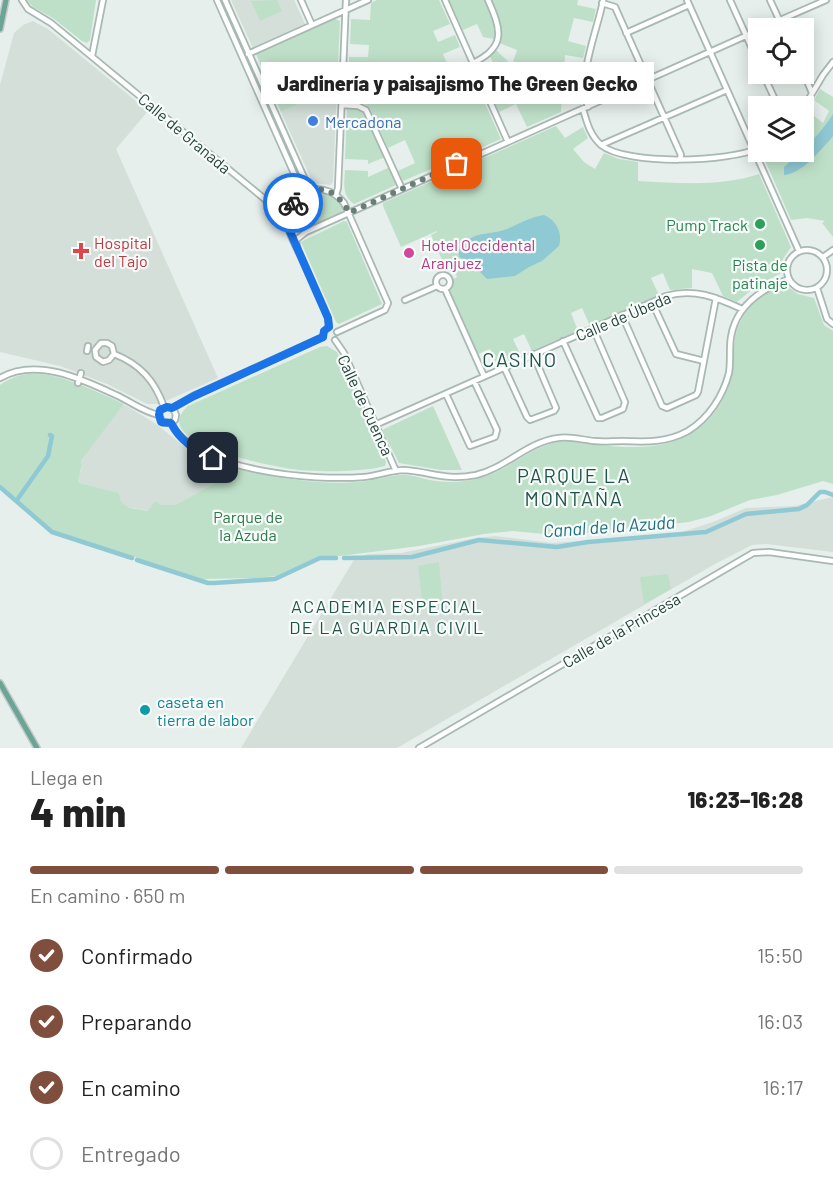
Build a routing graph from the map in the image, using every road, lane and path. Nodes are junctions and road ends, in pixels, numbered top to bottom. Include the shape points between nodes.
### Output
1 (6, 0) edge
2 (22, 0) edge
3 (103, 0) edge
4 (217, 0) edge
5 (225, 0) edge
6 (301, 0) edge
7 (346, 0) edge
8 (368, 0) edge
9 (445, 0) edge
10 (488, 0) edge
11 (612, 0) edge
12 (730, 0) edge
13 (770, 0) edge
14 (826, 0) edge
15 (603, 2) edge
16 (688, 2) edge
17 (615, 7) junction
18 (346, 9) junction
19 (779, 18) edge
20 (787, 18) edge
21 (312, 25) junction
22 (0, 29) edge
23 (627, 33) junction
24 (746, 36) junction
25 (748, 40) edge
26 (710, 52) junction
27 (248, 54) junction
28 (92, 56) junction
29 (833, 62) edge
30 (473, 63) junction
31 (647, 80) junction
32 (808, 84) edge
33 (727, 90) junction
34 (812, 93) junction
35 (810, 96) edge
36 (342, 105) junction
37 (585, 108) junction
38 (664, 117) junction
39 (748, 133) edge
40 (508, 142) junction
41 (602, 145) junction
42 (748, 151) edge
43 (680, 159) junction
44 (761, 162) edge
45 (402, 189) junction
46 (310, 191) junction
47 (302, 194) junction
48 (336, 195) junction
49 (345, 205) junction
50 (349, 213) junction
51 (288, 215) junction
52 (334, 220) junction
53 (288, 225) junction
54 (306, 232) junction
55 (833, 250) edge
56 (298, 251) junction
57 (799, 251) junction
58 (824, 257) junction
59 (830, 272) edge
60 (789, 279) junction
61 (436, 286) junction
62 (817, 288) junction
63 (445, 289) junction
64 (716, 298) junction
65 (405, 300) dead end
66 (652, 302) junction
67 (742, 309) junction
68 (622, 315) junction
69 (833, 324) edge
70 (329, 327) junction
71 (593, 328) junction
72 (337, 332) junction
73 (329, 340) junction
74 (563, 341) junction
75 (114, 354) junction
76 (533, 354) junction
77 (704, 361) junction
78 (504, 367) junction
79 (81, 373) dead end
80 (484, 376) junction
81 (0, 378) edge
82 (474, 381) junction
83 (79, 382) junction
84 (446, 394) junction
85 (164, 407) junction
86 (172, 408) junction
87 (159, 415) junction
88 (171, 423) junction
89 (375, 425) junction
90 (396, 471) junction
91 (833, 561) edge
92 (0, 683) edge
93 (37, 748) edge
94 (419, 748) edge

1 - 22 main road
2 - 28 street, Calle de Granada via 28,9
3 - 28 street
4 - 47 street
5 - 27 street
6 - 21 street
7 - 18 street
8 - 18 street
9 - 30 street
10 - 30 street via 498,22 499,36 492,51
11 - 17 street
12 - 24 street
13 - 19 street
14 - 20 street
15 - 17 street
15 - 37 street via 588,64
16 - 23 street
16 - 26 street
17 - 23 street
18 - 21 street
18 - 36 street
21 - 27 street
23 - 31 street
24 - 25 street
24 - 26 street
26 - 31 street
26 - 33 street
27 - 46 street
28 - 51 street, Calle de Granada
29 - 34 street
30 - 40 street
31 - 37 street
31 - 38 street
32 - 34 street
33 - 38 street
33 - 39 street
34 - 35 street
36 - 45 street via 366,110
36 - 48 street
37 - 40 street
37 - 41 street via 588,128
38 - 41 street
38 - 43 street
40 - 45 street
41 - 43 street via 620,154
42 - 43 street via 723,158
44 - 57 street
45 - 50 street
46 - 47 street
46 - 48 street
47 - 51 street
48 - 49 street
49 - 50 street
49 - 52 street via 343,213
50 - 52 street
50 - 72 street via 388,305 385,310
51 - 53 street
52 - 54 street
53 - 54 street via 293,233
53 - 56 street
54 - 56 street via 296,240
55 - 58 street
56 - 70 street
57 - 58 street via 812,250
57 - 60 street via 788,262
58 - 59 street
59 - 62 street
60 - 62 street via 800,289
60 - 67 street via 760,292
61 - 63 street
61 - 63 street via 437,278 446,276 450,282
61 - 65 street
62 - 69 street via 827,319
63 - 80 street
64 - 66 street, Calle de Úbeda via 679,292
64 - 67 street, Calle de Úbeda
64 - 77 street
66 - 68 street, Calle de Úbeda
66 - 77 street via 676,354
67 - 90 street via 731,336 729,372 721,395 706,416 675,437 644,443 558,438 529,448 492,470 464,477
68 - 71 street, Calle de Úbeda
68 - 77 street via 664,408 696,395
70 - 72 street
70 - 73 street via 324,331
71 - 74 street, Calle de Úbeda
71 - 74 street via 625,402 623,409 598,418
72 - 73 street
73 - 86 street
73 - 89 street, Calle de Cuenca via 344,353
74 - 76 street, Calle de Úbeda
75 - 75 street via 107,343 101,343 95,350 96,357 103,362
75 - 85 street via 149,377
76 - 78 street, Calle de Úbeda
76 - 78 street via 556,404 554,411 530,420 526,417
78 - 80 street, Calle de Úbeda
79 - 83 street
80 - 82 street, Calle de Úbeda
81 - 83 street via 15,370 32,368
82 - 84 street, Calle de Úbeda
82 - 84 street via 497,430 495,437 470,446
83 - 87 street
84 - 89 street, Calle de Úbeda
85 - 86 street
85 - 87 street
86 - 88 street via 176,415
87 - 88 street via 163,423
88 - 90 street via 185,442 202,453 281,474 363,477
89 - 90 street, Calle de Cuenca
91 - 94 street, Calle de la Princesa via 753,553
92 - 93 main road

